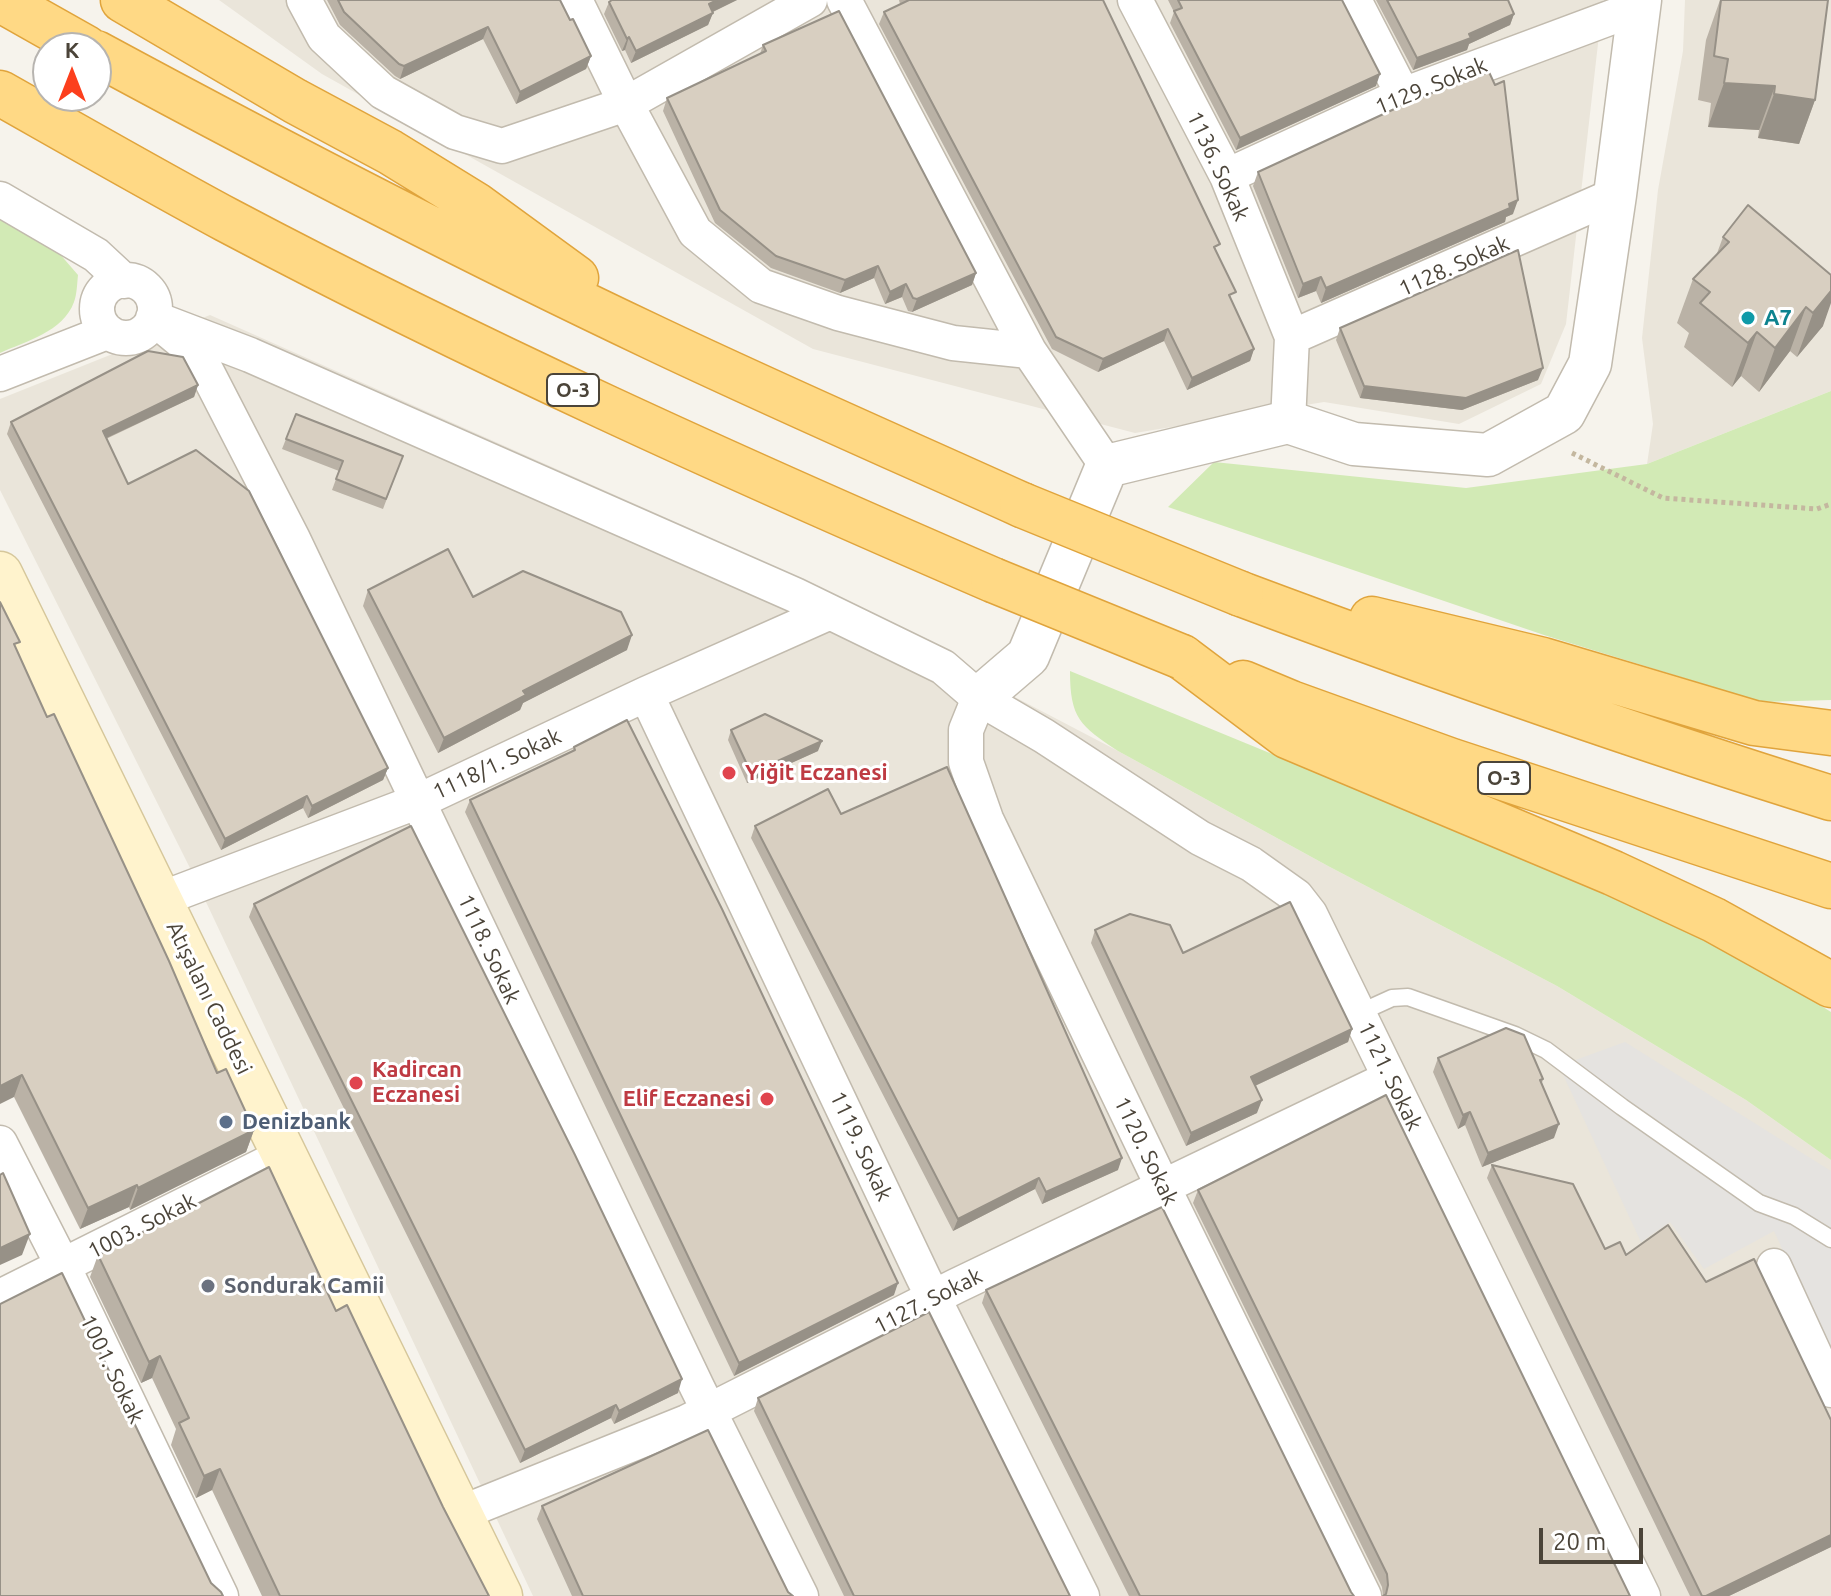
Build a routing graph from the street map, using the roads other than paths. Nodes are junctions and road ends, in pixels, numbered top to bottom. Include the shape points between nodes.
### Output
1 (1, 0) edge
2 (123, 0) edge
3 (160, 0) edge
4 (304, 0) edge
5 (575, 0) edge
6 (810, 0) edge
7 (844, 0) edge
8 (1135, 0) edge
9 (1354, 0) edge
10 (1639, 4) edge
11 (58, 32) edge
12 (112, 61) edge
13 (0, 93) edge
14 (1403, 95) junction
15 (295, 101) junction
16 (626, 104) junction
17 (1227, 176) junction
18 (1615, 195) junction
19 (0, 199) edge
20 (124, 281) junction
21 (153, 318) junction
22 (107, 332) junction
23 (1292, 337) junction
24 (654, 338) junction
25 (1029, 351) junction
26 (0, 374) edge
27 (1288, 422) junction
28 (1107, 466) junction
29 (0, 574) edge
30 (1241, 594) junction
31 (828, 613) junction
32 (1182, 657) junction
33 (646, 694) junction
34 (979, 698) junction
35 (1831, 733) edge
36 (1831, 798) edge
37 (419, 801) junction
38 (1831, 886) edge
39 (161, 899) junction
40 (1831, 985) edge
41 (1359, 1013) junction
42 (1390, 1078) junction
43 (0, 1143) edge
44 (284, 1155) junction
45 (1163, 1187) junction
46 (1831, 1239) edge
47 (63, 1266) junction
48 (1774, 1266) dead end
49 (0, 1297) edge
50 (934, 1298) junction
51 (1831, 1390) edge
52 (709, 1411) junction
53 (461, 1513) junction
54 (221, 1596) edge
55 (500, 1596) edge
56 (801, 1596) edge
57 (1082, 1596) edge
58 (1364, 1596) edge
59 (1643, 1596) edge

1 - 11 highway
2 - 15 highway
3 - 15 highway
4 - 16 street via 324,37 383,92 455,132 502,146
5 - 16 street
6 - 16 street
7 - 25 street
8 - 17 street, 1136. Sokak
9 - 14 street
10 - 14 street, 1129. Sokak
10 - 18 street
12 - 24 highway via 368,197
13 - 32 highway, O-3, bridge via 230,221 459,337 810,501
14 - 17 street, 1129. Sokak
15 - 24 highway via 476,205
16 - 25 street via 695,232 761,286 953,343
17 - 23 street, 1136. Sokak
18 - 23 street, 1128. Sokak
18 - 27 street via 1590,364 1564,413 1488,455 1354,444
19 - 20 street via 96,255
20 - 21 street via 147,289 155,307
20 - 22 street via 111,284 99,298 97,316
21 - 22 street via 134,337
21 - 31 street, 1121. Sokak via 265,361
21 - 37 street, 1118. Sokak via 207,372
22 - 26 street
23 - 27 street
24 - 30 highway, bridge via 1022,505
25 - 28 street
27 - 28 street
28 - 34 street via 1028,656
29 - 39 main road, Atışalanı Caddesi
30 - 35 highway via 1394,623 1543,660 1754,723
30 - 36 highway via 1477,682
31 - 33 street, 1118/1. Sokak
31 - 34 street, 1121. Sokak via 943,667
32 - 38 highway, O-3 via 1452,761
32 - 40 highway via 1287,736 1613,873 1714,920
33 - 37 street, 1118/1. Sokak
33 - 50 street, 1119. Sokak
34 - 41 street, 1121. Sokak via 1296,896
34 - 45 street, 1120. Sokak via 966,730 966,762 974,789
37 - 39 street, 1118/1. Sokak
37 - 52 street, 1118. Sokak
39 - 44 main road, Atışalanı Caddesi
41 - 42 street, 1121. Sokak
41 - 46 lane via 1392,998 1408,997 1515,1035 1546,1050 1759,1203 1794,1216
42 - 45 street, 1127. Sokak
42 - 59 street, 1121. Sokak
43 - 47 street, 1001. Sokak
44 - 47 street, 1003. Sokak
44 - 53 main road, Atışalanı Caddesi
45 - 50 street, 1127. Sokak
45 - 58 street, 1120. Sokak
47 - 49 street, 1003. Sokak
47 - 54 street, 1001. Sokak
48 - 51 street
50 - 52 street, 1127. Sokak
50 - 57 street, 1119. Sokak
52 - 53 street, 1127. Sokak
52 - 56 street, 1118. Sokak
53 - 55 main road, Atışalanı Caddesi

